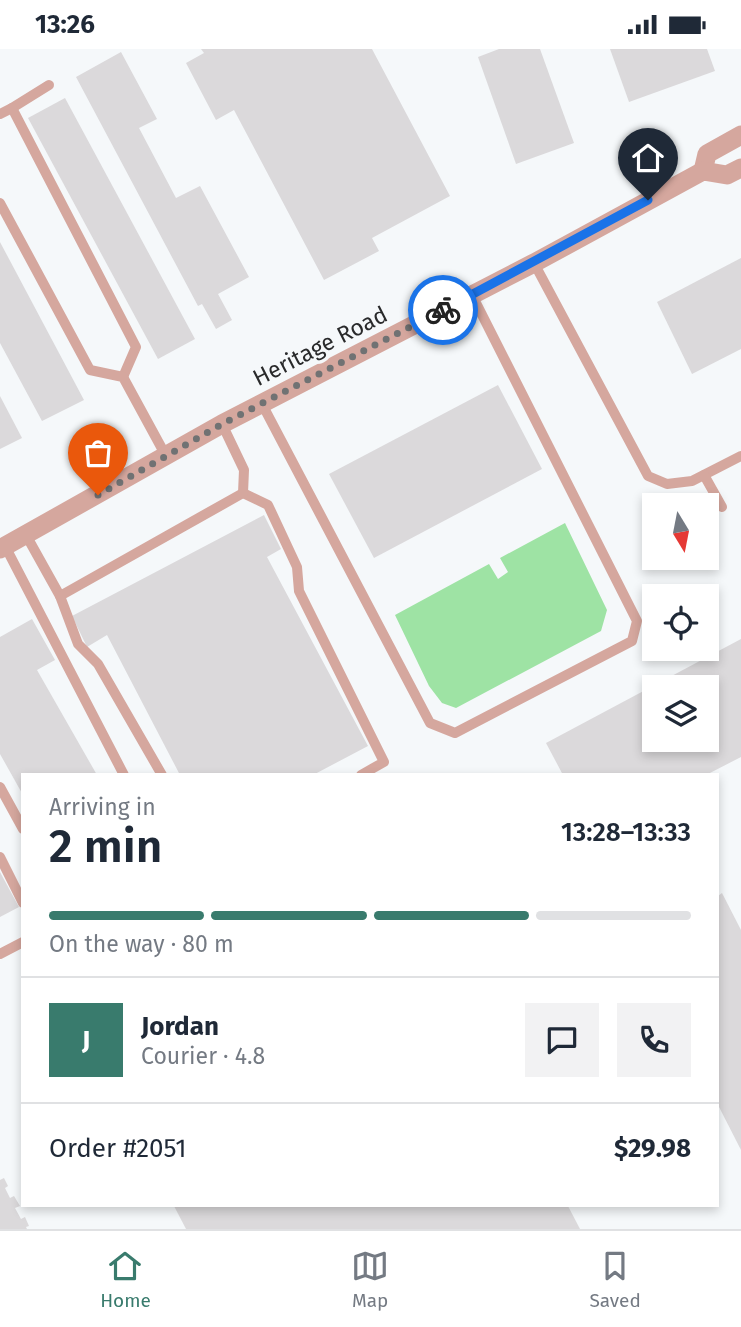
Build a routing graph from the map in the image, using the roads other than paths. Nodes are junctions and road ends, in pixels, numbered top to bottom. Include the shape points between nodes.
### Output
1 (49, 85) dead end
2 (12, 108) junction
3 (0, 114) edge
4 (741, 135) edge
5 (741, 168) edge
6 (703, 171) junction
7 (0, 203) edge
8 (534, 263) junction
9 (472, 295) junction
10 (123, 377) junction
11 (261, 404) junction
12 (222, 424) junction
13 (167, 456) junction
14 (741, 456) edge
15 (704, 475) junction
16 (243, 493) junction
17 (722, 507) dead end
18 (26, 535) junction
19 (2, 548) edge
20 (60, 596) junction
21 (123, 773) edge
22 (161, 773) edge
23 (365, 773) edge
24 (0, 787) edge
25 (21, 825) edge
26 (0, 857) edge
27 (21, 899) edge
28 (21, 943) edge
29 (0, 954) edge

1 - 2 lane
2 - 3 lane
2 - 10 lane via 136,347
4 - 6 street, Heritage Road via 707,154
5 - 6 street, Heritage Road via 727,175
6 - 8 street, Heritage Road
7 - 10 lane via 90,370
8 - 9 street, Heritage Road
8 - 15 lane via 648,476 667,484
9 - 11 street, Heritage Road
9 - 11 lane via 637,621 632,641 456,733 430,723
10 - 13 lane
11 - 12 street, Heritage Road
12 - 13 street, Heritage Road
12 - 16 lane via 244,470
13 - 18 street, Heritage Road
14 - 15 lane
15 - 17 lane
16 - 20 lane
16 - 23 lane via 268,505 297,567 299,591 384,762
18 - 19 street, Heritage Road
18 - 20 lane
19 - 21 lane
20 - 22 lane via 78,645 98,664
24 - 25 lane
26 - 27 lane
28 - 29 lane

